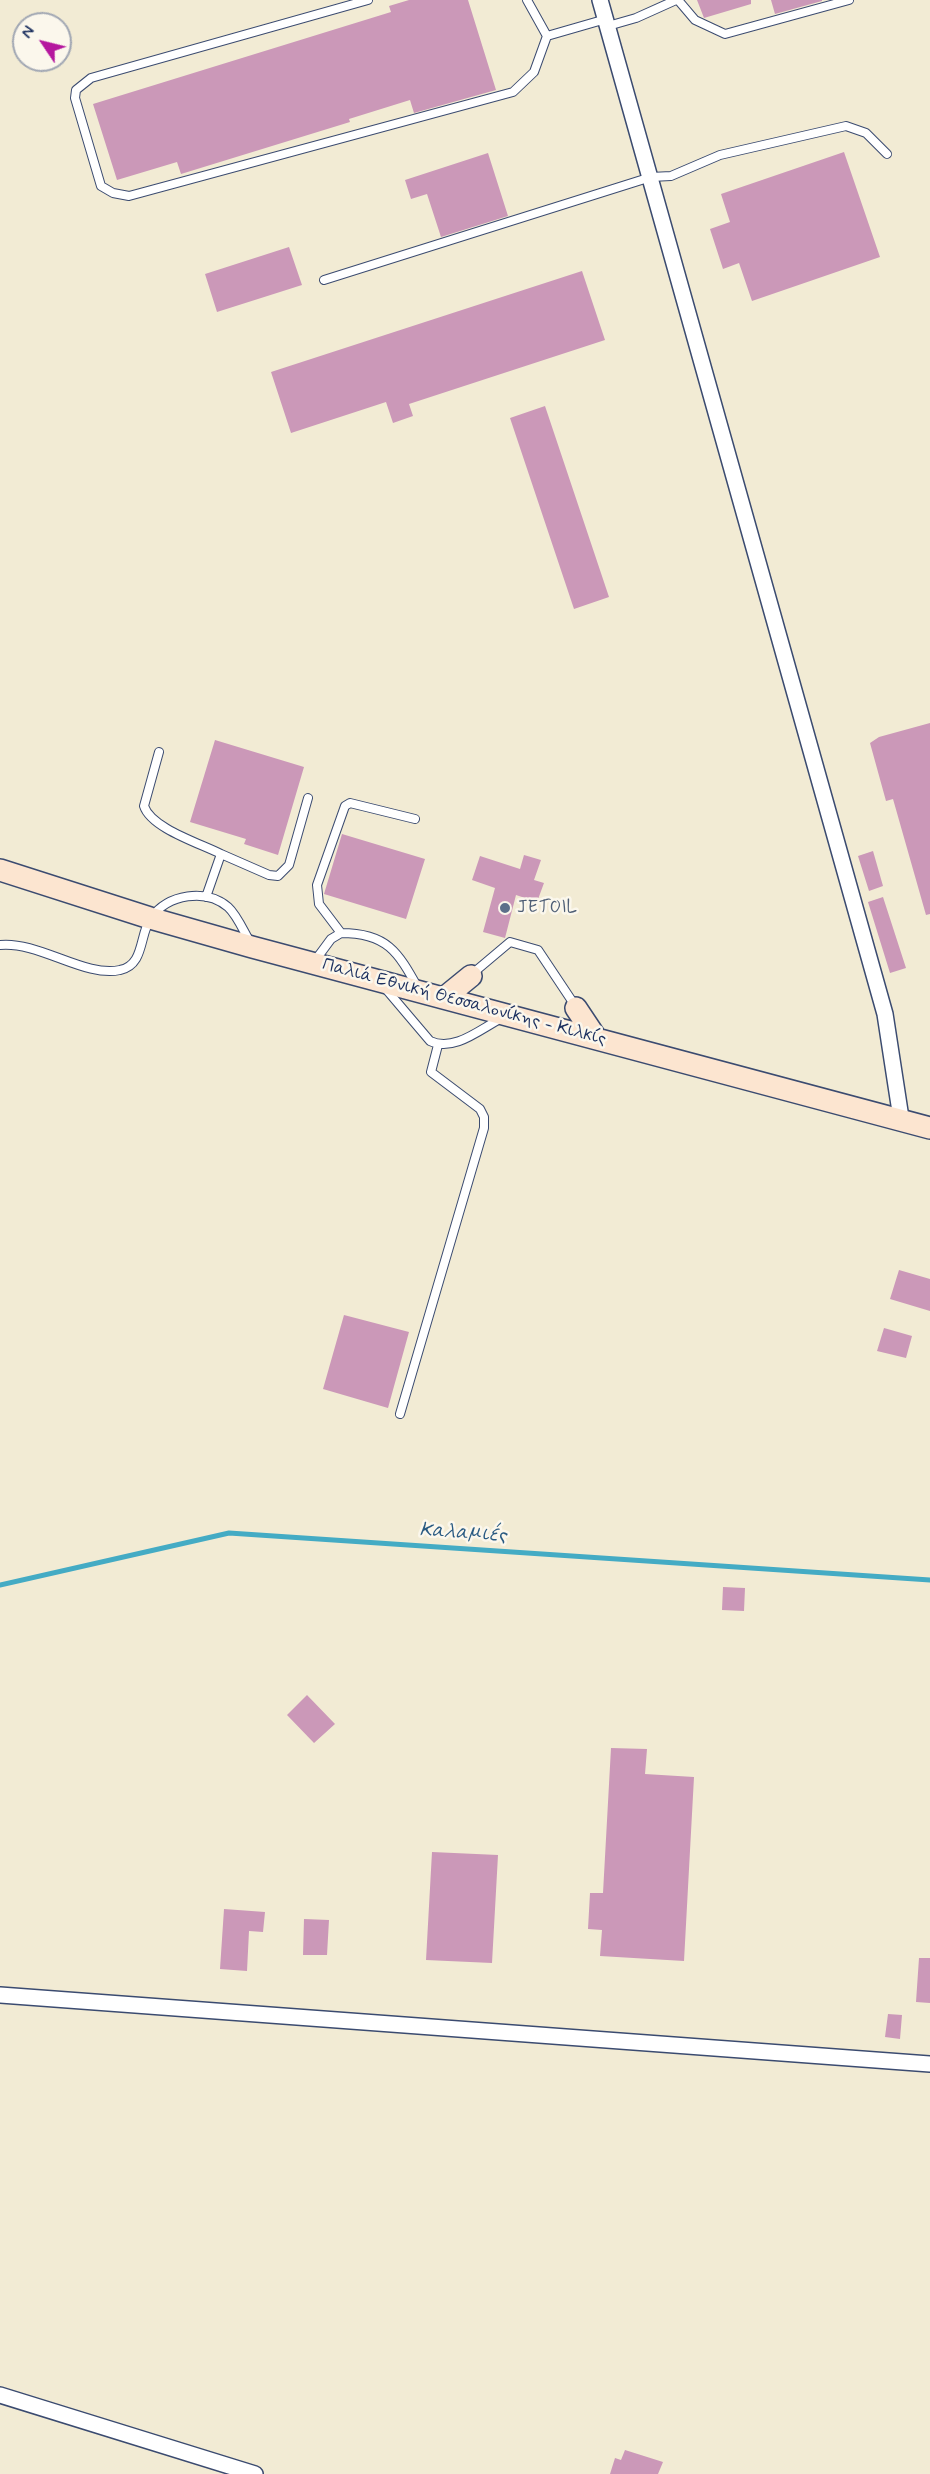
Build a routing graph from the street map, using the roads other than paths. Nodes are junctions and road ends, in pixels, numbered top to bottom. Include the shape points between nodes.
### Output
1 (368, 0) edge
2 (527, 0) edge
3 (600, 0) edge
4 (677, 0) edge
5 (849, 0) edge
6 (607, 23) junction
7 (547, 36) junction
8 (887, 154) dead end
9 (651, 177) junction
10 (324, 280) dead end
11 (159, 752) dead end
12 (308, 798) dead end
13 (415, 819) dead end
14 (220, 854) junction
15 (0, 870) edge
16 (206, 897) junction
17 (150, 918) junction
18 (341, 933) junction
19 (0, 945) edge
20 (252, 947) junction
21 (313, 963) junction
22 (471, 976) joint
23 (380, 982) junction
24 (421, 992) junction
25 (444, 998) junction
26 (576, 1008) joint
27 (508, 1014) junction
28 (596, 1038) junction
29 (438, 1045) junction
30 (901, 1118) junction
31 (930, 1128) edge
32 (400, 1414) dead end
33 (0, 1995) edge
34 (930, 2064) edge
35 (0, 2395) edge
36 (255, 2474) edge

1 - 7 lane via 91,78 76,90 75,98 101,186 129,196 513,92 534,72
2 - 7 lane
3 - 6 street
4 - 5 lane via 695,20 725,34
4 - 6 lane via 636,18
6 - 7 lane
6 - 9 street
8 - 9 lane via 866,133 846,126 720,155 671,176
9 - 10 lane
9 - 30 street via 885,1014
11 - 14 lane via 144,806 146,812 158,824
12 - 14 lane via 289,865 278,876
13 - 18 lane via 350,803 345,806 317,885 319,904
14 - 16 lane
15 - 17 main road, Παλιά Εθνική Θεσσαλονίκης - Κιλκίς
16 - 17 lane via 181,898
16 - 20 lane via 230,909
17 - 19 lane via 138,954 130,966 119,971 102,970 22,945
17 - 20 main road, Παλιά Εθνική Θεσσαλονίκης - Κιλκίς
18 - 21 lane via 331,939
18 - 24 lane via 383,940 401,957
20 - 21 main road, Παλιά Εθνική Θεσσαλονίκης - Κιλκίς
21 - 23 main road, Παλιά Εθνική Θεσσαλονίκης - Κιλκίς
22 - 25 main road
22 - 26 lane via 510,942 538,950
23 - 24 main road, Παλιά Εθνική Θεσσαλονίκης - Κιλκίς
23 - 29 lane via 430,1041
24 - 25 main road, Παλιά Εθνική Θεσσαλονίκης - Κιλκίς
25 - 27 main road, Παλιά Εθνική Θεσσαλονίκης - Κιλκίς
26 - 28 main road
27 - 28 main road, Παλιά Εθνική Θεσσαλονίκης - Κιλκίς
27 - 29 lane via 447,1046
28 - 30 main road, Παλιά Εθνική Θεσσαλονίκης - Κιλκίς
29 - 32 lane via 431,1072 480,1109 484,1128
30 - 31 main road, Παλιά Εθνική Θεσσαλονίκης - Κιλκίς
33 - 34 street
35 - 36 street

